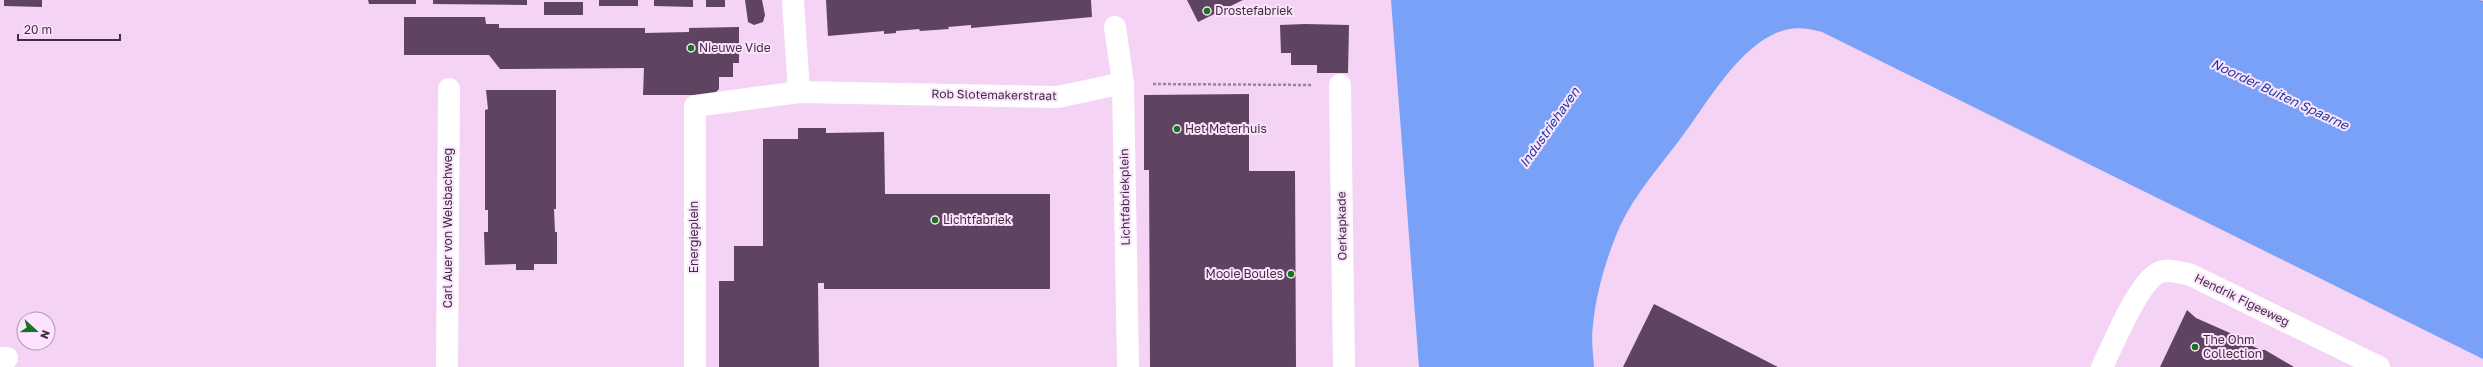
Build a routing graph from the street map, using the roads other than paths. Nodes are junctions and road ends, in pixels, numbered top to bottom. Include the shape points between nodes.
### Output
1 (793, 0) edge
2 (1115, 27) dead end
3 (1123, 83) junction
4 (1340, 85) road end
5 (449, 88) dead end
6 (799, 92) junction
7 (695, 106) joint
8 (447, 367) edge
9 (695, 367) edge
10 (1128, 367) edge
11 (1344, 367) edge
12 (2102, 367) edge
13 (2379, 367) edge

1 - 6 street
2 - 3 street, Lichtfabriekplein
3 - 6 street, Rob Slotemakerstraat via 1058,97
3 - 10 street, Lichtfabriekplein
4 - 11 street, Oerkapkade
5 - 8 street, Carl Auer von Welsbachweg
6 - 7 street, Rob Slotemakerstraat
7 - 9 street, Energieplein
12 - 13 street, Hendrik Figeeweg via 2144,285 2159,272 2174,271 2191,275

